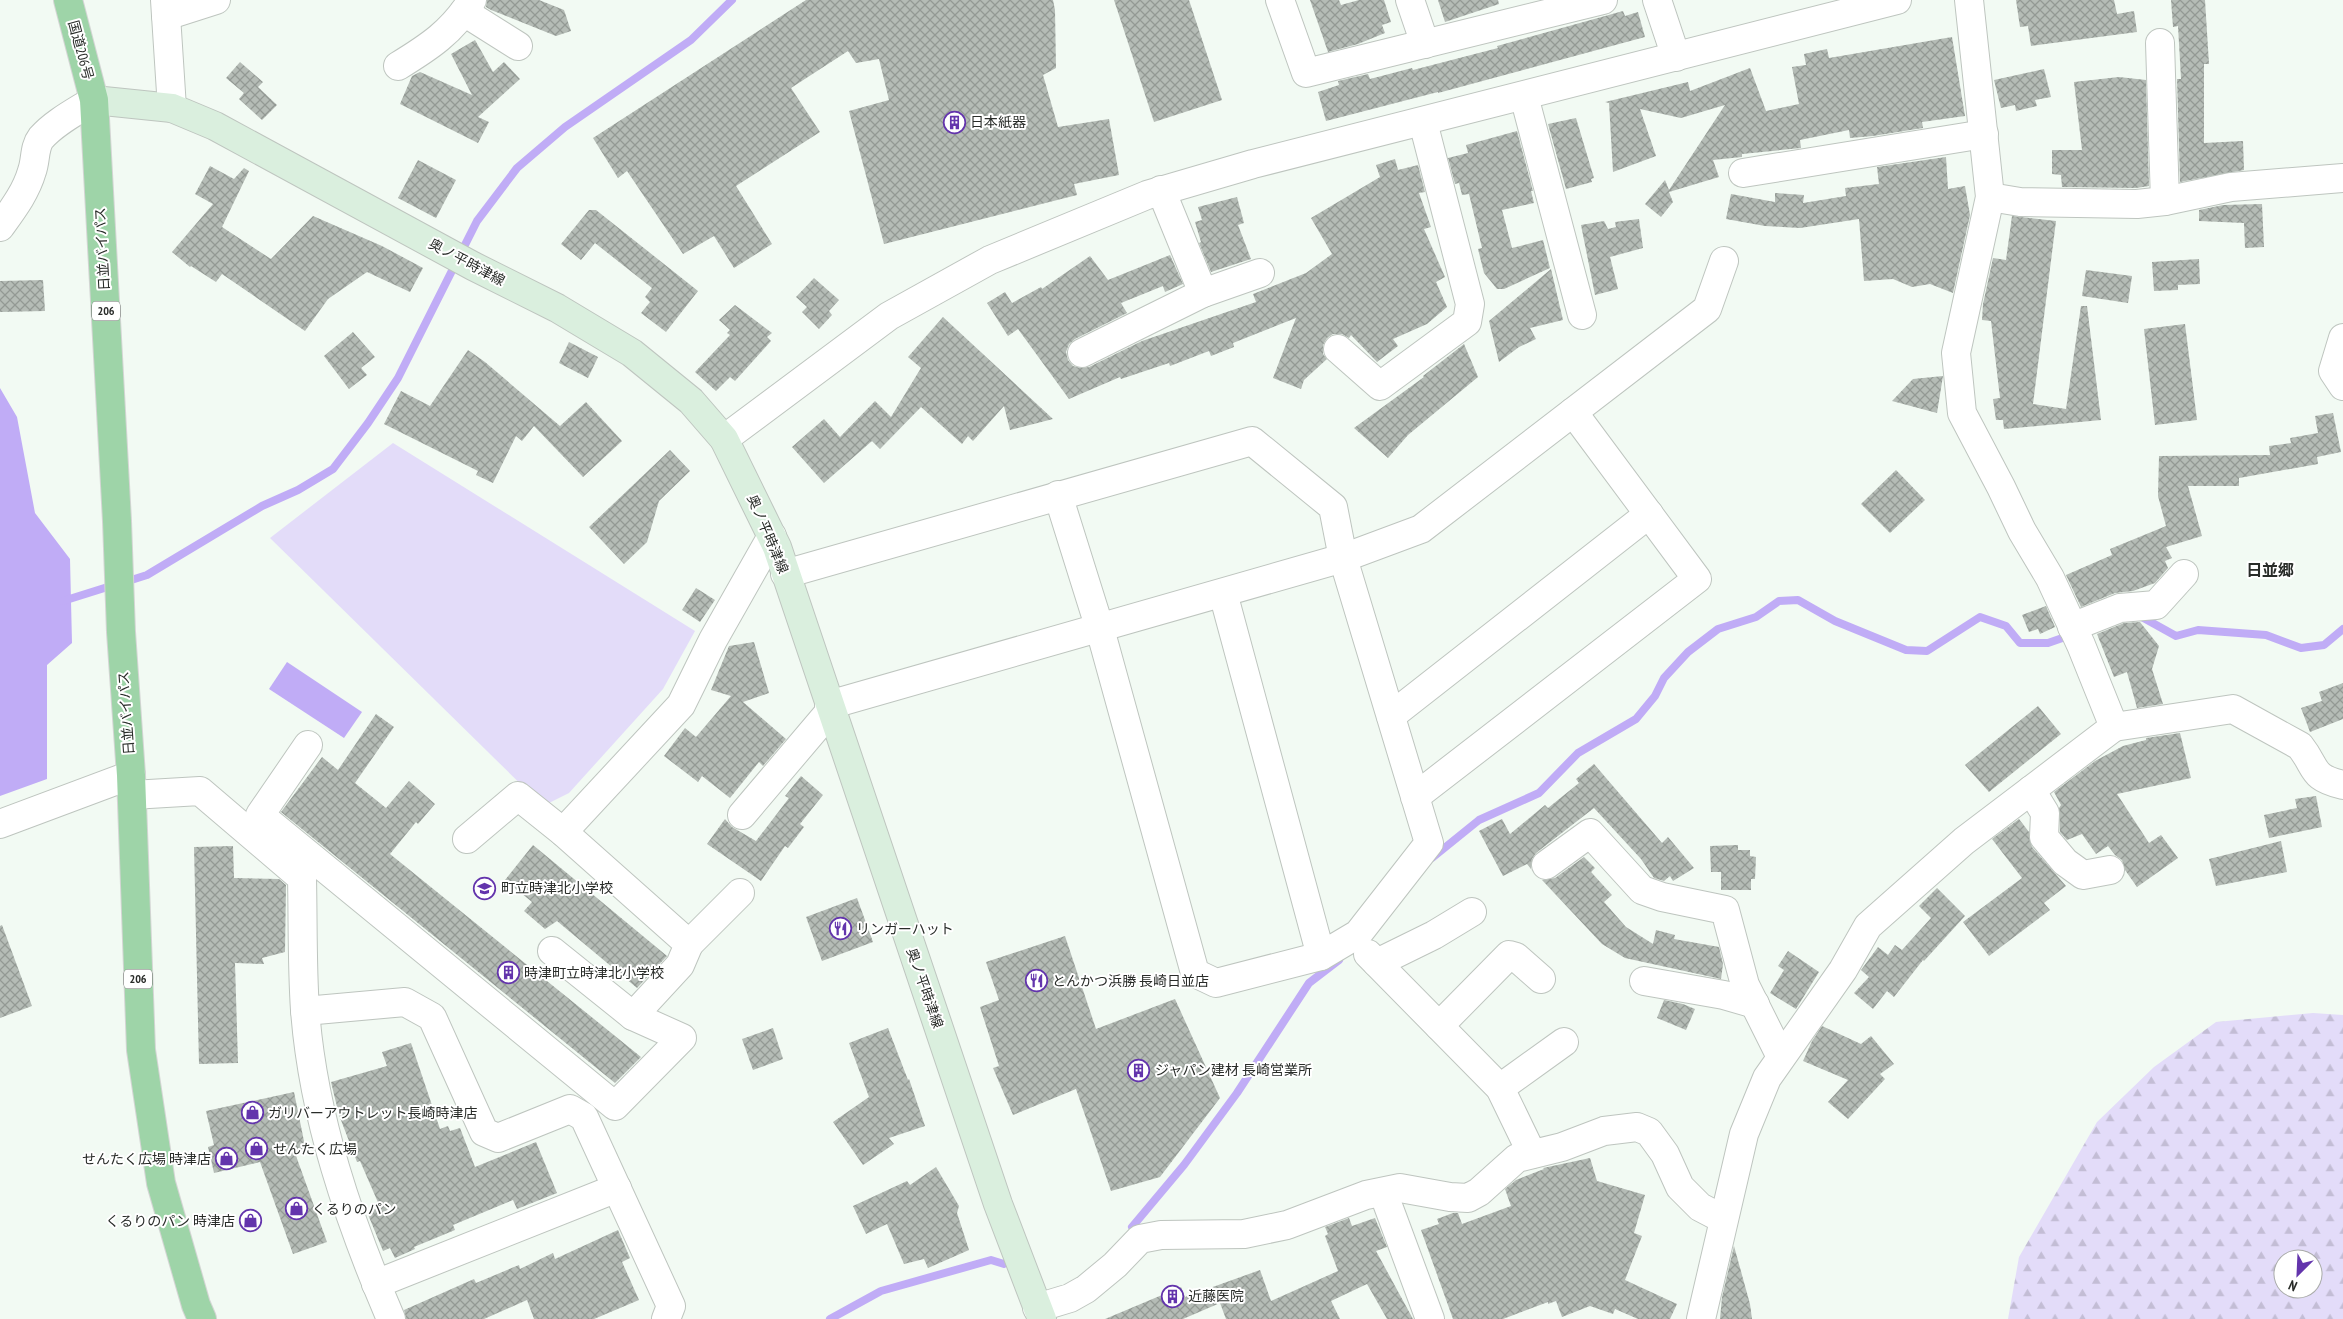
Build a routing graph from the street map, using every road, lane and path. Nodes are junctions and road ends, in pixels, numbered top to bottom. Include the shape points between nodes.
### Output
1 (68, 0) edge
2 (216, 0) edge
3 (1280, 0) edge
4 (1410, 0) edge
5 (1604, 0) edge
6 (1656, 0) edge
7 (1897, 0) edge
8 (1969, 0) edge
9 (468, 6) edge
10 (166, 8) edge
11 (1533, 8) edge
12 (2160, 43) dead end
13 (1425, 44) junction
14 (518, 46) dead end
15 (1676, 58) junction
16 (398, 66) dead end
17 (1524, 96) junction
18 (94, 100) junction
19 (172, 108) junction
20 (1423, 122) junction
21 (1984, 134) junction
22 (1743, 173) dead end
23 (2343, 178) edge
24 (1161, 190) junction
25 (1990, 196) junction
26 (2165, 201) junction
27 (0, 227) edge
28 (1724, 261) dead end
29 (1260, 273) dead end
30 (1203, 293) junction
31 (1582, 315) dead end
32 (2343, 338) edge
33 (1338, 349) dead end
34 (1082, 352) dead end
35 (2343, 386) edge
36 (1572, 412) junction
37 (724, 439) junction
38 (1058, 495) junction
39 (1649, 514) junction
40 (772, 536) junction
41 (1343, 558) junction
42 (785, 574) junction
43 (2184, 574) dead end
44 (1223, 593) junction
45 (1100, 628) junction
46 (2076, 636) junction
47 (830, 708) junction
48 (1391, 716) junction
49 (2114, 727) junction
50 (308, 745) dead end
51 (131, 785) junction
52 (2343, 785) edge
53 (2031, 790) junction
54 (1415, 797) junction
55 (742, 815) dead end
56 (0, 824) edge
57 (563, 832) junction
58 (467, 839) dead end
59 (1546, 865) dead end
60 (2110, 870) dead end
61 (740, 893) dead end
62 (1472, 912) dead end
63 (689, 944) junction
64 (552, 951) dead end
65 (1321, 956) junction
66 (1541, 979) dead end
67 (1644, 981) dead end
68 (1755, 1004) junction
69 (306, 1011) junction
70 (632, 1016) junction
71 (1439, 1026) junction
72 (1564, 1042) dead end
73 (1781, 1057) junction
74 (1500, 1088) junction
75 (1532, 1154) junction
76 (617, 1188) junction
77 (1382, 1192) junction
78 (1724, 1219) junction
79 (376, 1284) junction
80 (1039, 1313) edge
81 (202, 1319) edge
82 (391, 1319) edge
83 (666, 1319) edge
84 (1430, 1319) edge
85 (1701, 1319) edge

1 - 18 highway, 国道206号 / 206
2 - 10 street
3 - 13 street via 1306,73
4 - 13 street
5 - 11 street
6 - 15 street
7 - 15 street
8 - 21 street
9 - 14 street
9 - 16 street via 435,43
10 - 19 street
11 - 13 street
12 - 26 street
15 - 17 street
17 - 20 street
17 - 31 street
18 - 19 main road, 奥ノ平時津線
18 - 27 street via 40,139 33,170 22,196
18 - 51 highway, 日並バイパス / 206 via 120,632
19 - 37 main road, 奥ノ平時津線 via 215,126 557,308 632,353 690,401
20 - 24 street
20 - 33 street via 1470,304 1467,322 1380,386
21 - 22 street
21 - 25 street
23 - 26 street via 2231,187
24 - 30 street
24 - 37 street via 1056,230 990,260 889,316
25 - 26 street via 2020,202 2074,204
25 - 46 street via 1956,353 1962,413 2022,531 2050,578
28 - 36 street via 1707,309
29 - 30 street
30 - 34 street
32 - 35 street via 2333,372
36 - 39 street
36 - 41 street via 1421,529
37 - 40 main road, 奥ノ平時津線
38 - 41 street via 1252,441 1333,507
38 - 42 street
38 - 45 street
39 - 48 street
39 - 54 street via 1697,579
40 - 42 main road, 奥ノ平時津線
40 - 57 street via 681,705
41 - 44 street
41 - 48 street
42 - 47 main road, 奥ノ平時津線
43 - 46 street via 2156,605 2120,608
44 - 45 street
44 - 65 street
45 - 47 street
45 - 65 street via 1195,973 1216,984
46 - 49 street
47 - 55 street
47 - 80 main road, 奥ノ平時津線 via 998,1204
48 - 54 street
49 - 52 street via 2233,709 2300,746 2317,776
49 - 53 street
50 - 70 street via 260,815 615,1106 682,1038
51 - 56 street
51 - 69 street via 200,792 302,878
51 - 81 highway, 日並バイパス / 206 via 141,1050 161,1184
53 - 60 street via 2045,813 2044,837 2065,862 2083,875
53 - 73 street via 1964,841 1868,926 1843,970
54 - 65 street via 1429,843 1358,934
57 - 58 street via 518,796
57 - 63 street
59 - 68 street via 1590,833 1642,890 1662,898 1725,910 1745,984
61 - 63 street
62 - 71 street via 1434,935 1373,958
63 - 70 street via 680,965
64 - 70 street
66 - 71 street via 1516,957 1509,955
67 - 68 street via 1724,995
68 - 73 street
69 - 76 street via 405,1002 432,1017 484,1132 498,1138 570,1109 584,1117
69 - 79 street via 317,1089 332,1160
71 - 74 street
72 - 74 street
73 - 78 street via 1767,1078 1744,1134
74 - 75 street
75 - 77 street via 1517,1158 1468,1198 1400,1188
75 - 78 street via 1604,1131 1637,1126 1649,1132 1660,1146 1680,1187 1690,1198
76 - 79 street
76 - 83 street via 671,1306
77 - 80 street via 1287,1225 1244,1234 1140,1239 1086,1289
77 - 84 street
78 - 85 street
79 - 82 street

